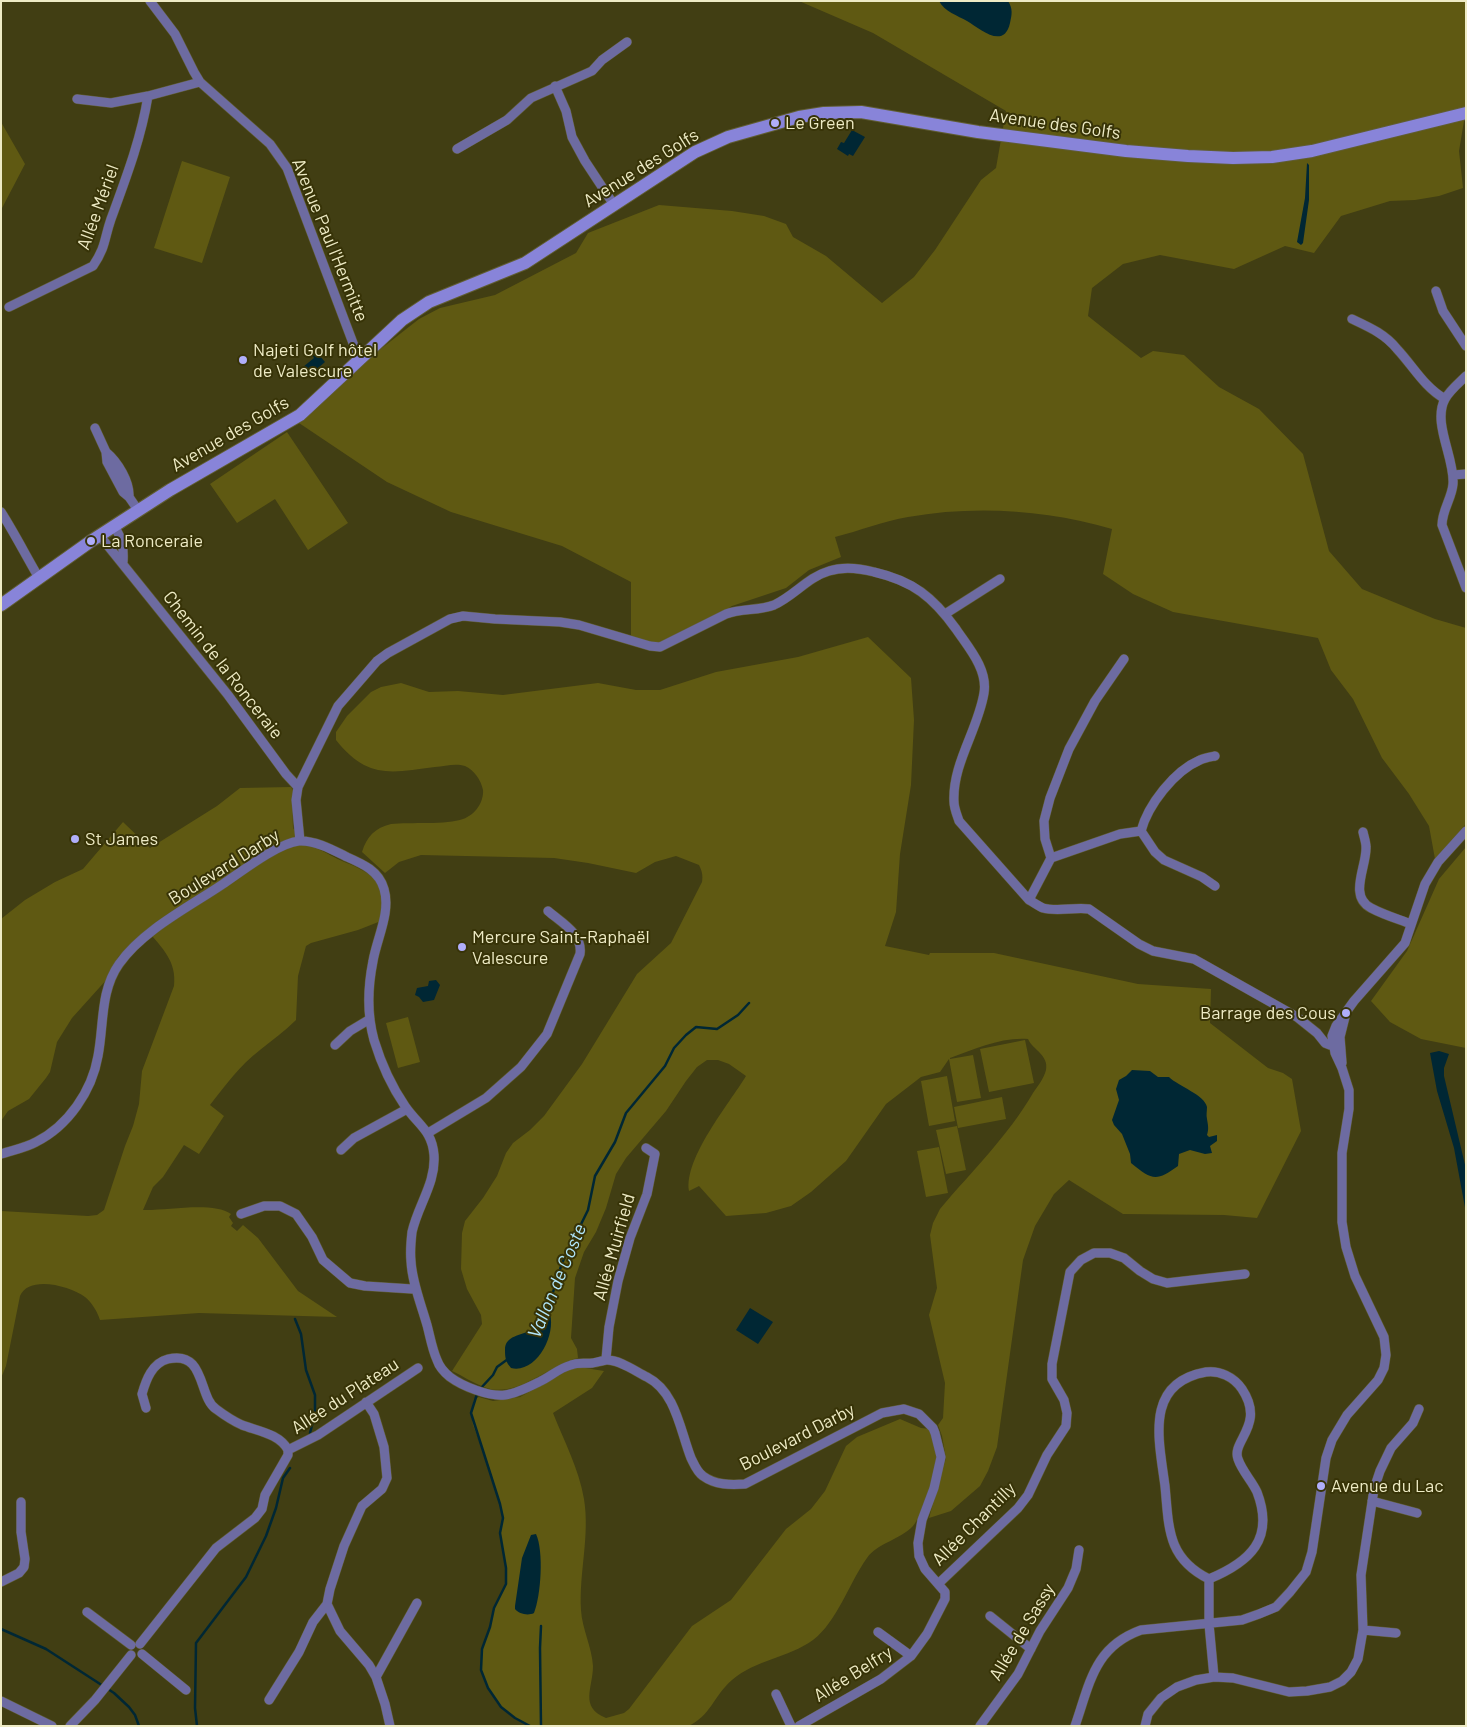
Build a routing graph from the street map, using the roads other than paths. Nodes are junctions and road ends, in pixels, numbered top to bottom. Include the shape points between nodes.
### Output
1 (150, 1) edge
2 (627, 42) dead end
3 (200, 82) junction
4 (555, 86) junction
5 (148, 96) junction
6 (77, 99) dead end
7 (1466, 113) edge
8 (457, 150) dead end
9 (614, 205) junction
10 (1436, 291) dead end
11 (8, 307) dead end
12 (1352, 319) dead end
13 (1466, 346) edge
14 (360, 359) junction
15 (1466, 376) edge
16 (1445, 399) junction
17 (95, 428) dead end
18 (1466, 474) edge
19 (1453, 475) junction
20 (138, 510) junction
21 (1, 512) edge
22 (114, 526) junction
23 (100, 536) junction
24 (123, 562) junction
25 (39, 578) junction
26 (1000, 579) dead end
27 (1466, 588) edge
28 (1, 605) edge
29 (945, 614) junction
30 (1124, 659) dead end
31 (1215, 756) dead end
32 (298, 787) junction
33 (1141, 831) junction
34 (1466, 831) edge
35 (1363, 832) dead end
36 (300, 841) junction
37 (1052, 858) junction
38 (1215, 886) dead end
39 (1029, 900) junction
40 (548, 911) dead end
41 (1411, 924) junction
42 (1346, 1013) junction
43 (370, 1019) junction
44 (1336, 1026) junction
45 (1317, 1033) junction
46 (1336, 1040) junction
47 (335, 1045) dead end
48 (407, 1109) junction
49 (428, 1133) junction
50 (646, 1148) dead end
51 (341, 1150) dead end
52 (1, 1154) edge
53 (241, 1214) dead end
54 (1245, 1274) dead end
55 (416, 1288) junction
56 (606, 1360) junction
57 (418, 1368) dead end
58 (366, 1402) junction
59 (146, 1408) dead end
60 (1419, 1409) dead end
61 (288, 1450) junction
62 (1372, 1501) junction
63 (21, 1502) dead end
64 (1417, 1513) dead end
65 (1079, 1550) dead end
66 (1209, 1579) junction
67 (1, 1582) edge
68 (938, 1584) junction
69 (945, 1592) joint
70 (417, 1603) dead end
71 (327, 1604) junction
72 (87, 1612) dead end
73 (990, 1616) dead end
74 (1209, 1624) junction
75 (1363, 1630) junction
76 (878, 1632) dead end
77 (1396, 1633) dead end
78 (134, 1648) junction
79 (1031, 1649) junction
80 (911, 1656) junction
81 (376, 1677) junction
82 (1214, 1677) junction
83 (186, 1690) dead end
84 (776, 1694) dead end
85 (269, 1700) dead end
86 (1, 1701) edge
87 (52, 1726) edge
88 (70, 1726) edge
89 (390, 1726) edge
90 (791, 1726) edge
91 (799, 1726) edge
92 (980, 1726) edge
93 (1075, 1726) edge
94 (1144, 1726) edge

1 - 3 street, Avenue Paul l'Hermitte via 175,34
2 - 4 street via 592,71
3 - 5 street
3 - 14 street, Avenue Paul l'Hermitte via 270,144 287,168
4 - 8 street via 531,98 507,120
4 - 9 street via 566,111 572,137
5 - 6 street via 111,103
5 - 11 street, Allée Mériel via 143,127 102,254 93,266
7 - 9 main road, Avenue des Golfs via 1312,151 1233,158 1126,151 978,132 861,112 824,113 711,144
9 - 14 main road, Avenue des Golfs via 525,263 429,302 402,320
10 - 13 street via 1443,311
12 - 16 street via 1384,336 1436,394
14 - 20 main road, Avenue des Golfs via 300,415
15 - 16 street
16 - 19 street via 1441,410 1442,426
17 - 20 street
18 - 19 street
19 - 27 street via 1442,525
20 - 22 main road, Avenue des Golfs
21 - 25 street
22 - 23 main road, Avenue des Golfs
22 - 24 street via 121,536
23 - 24 street, Chemin de la Ronceraie
23 - 25 main road, Avenue des Golfs
24 - 32 street, Chemin de la Ronceraie
25 - 28 main road, Avenue des Golfs
26 - 29 street
29 - 32 street via 927,595 904,580 852,568 818,575 774,605 726,614 660,647 560,622 457,617 377,661 338,706
29 - 39 street via 980,665 985,691 959,766 954,804 959,821
30 - 37 street via 1095,700 1069,749 1050,798 1044,821 1045,839
31 - 33 street via 1185,768 1157,797
32 - 36 street
33 - 37 street via 1120,834
33 - 38 street via 1154,852 1164,860
34 - 41 street via 1438,862 1425,884
35 - 41 street via 1366,848 1359,885 1365,904
36 - 43 street, Boulevard Darby via 335,851 366,865 380,879 385,890 385,912 370,985
36 - 52 street, Boulevard Darby via 288,843 261,859 136,945 118,966 110,982 98,1056 93,1075 78,1104 40,1140
37 - 39 street
39 - 45 street via 1042,908 1089,909 1139,944 1153,951 1194,959 1297,1017
40 - 49 street via 576,935 581,945 547,1034 521,1067 486,1098
41 - 42 street via 1405,944
42 - 44 street
42 - 46 street
43 - 47 street
43 - 48 street, Boulevard Darby via 381,1059
44 - 45 street
44 - 46 street
45 - 46 street
46 - 74 street via 1349,1090 1342,1153 1346,1247 1355,1276 1384,1337 1386,1362 1378,1380 1347,1415 1332,1440 1306,1572 1276,1607 1242,1620
48 - 49 street, Boulevard Darby
48 - 51 street via 354,1138
49 - 55 street, Boulevard Darby via 434,1167 412,1236 411,1262
50 - 56 street, Allée Muirfield via 655,1154 647,1194 618,1281
53 - 55 street via 264,1206 280,1206 296,1214 323,1260 350,1282 365,1286
54 - 68 street, Allée Chantilly via 1167,1282 1153,1279 1124,1258 1110,1253 1094,1253 1081,1260 1070,1272 1052,1364 1052,1379 1064,1400 1067,1413 1066,1426 1018,1508
55 - 56 street, Boulevard Darby via 437,1361 447,1375 467,1387 504,1395 539,1382 568,1365
56 - 68 street, Boulevard Darby via 655,1381 674,1406 700,1475 722,1484 745,1484 882,1413 904,1409 919,1414 934,1428 941,1457 918,1543 925,1569
57 - 58 street, Allée du Plateau
58 - 61 street, Allée du Plateau
58 - 71 street via 374,1414 384,1447 387,1478 382,1489 362,1506 344,1546
59 - 61 street via 142,1394 151,1372 165,1360 181,1358 195,1368 211,1405 241,1424 280,1440
60 - 62 street via 1413,1423 1391,1448 1380,1471
61 - 78 street via 255,1518 216,1548
62 - 64 street
62 - 75 street via 1361,1575
63 - 67 street via 24,1567
65 - 79 street, Allée de Sassy via 1076,1570 1068,1588
66 - 66 street via 1185,1564 1175,1548 1169,1524 1159,1433 1160,1410 1165,1396 1178,1382 1194,1374 1215,1371 1227,1375 1242,1388 1249,1405 1252,1419 1237,1454 1257,1492 1262,1510 1262,1531 1257,1546 1244,1559
66 - 74 street
68 - 69 street, Boulevard Darby
69 - 80 street, Allée Belfry via 945,1599 927,1634
70 - 81 street
71 - 81 street via 340,1631
71 - 85 street via 313,1622 299,1652
72 - 78 street
73 - 79 street
74 - 82 street
74 - 93 street via 1141,1630 1112,1645 1092,1676
75 - 77 street
75 - 82 street via 1358,1659 1351,1672 1330,1687 1288,1692 1238,1679
76 - 80 street
78 - 83 street via 138,1656 142,1654
78 - 88 street
79 - 92 street, Allée de Sassy via 1018,1674
80 - 91 street, Allée Belfry via 881,1679
81 - 89 street
82 - 94 street via 1177,1687 1160,1698
84 - 90 street
86 - 87 street

